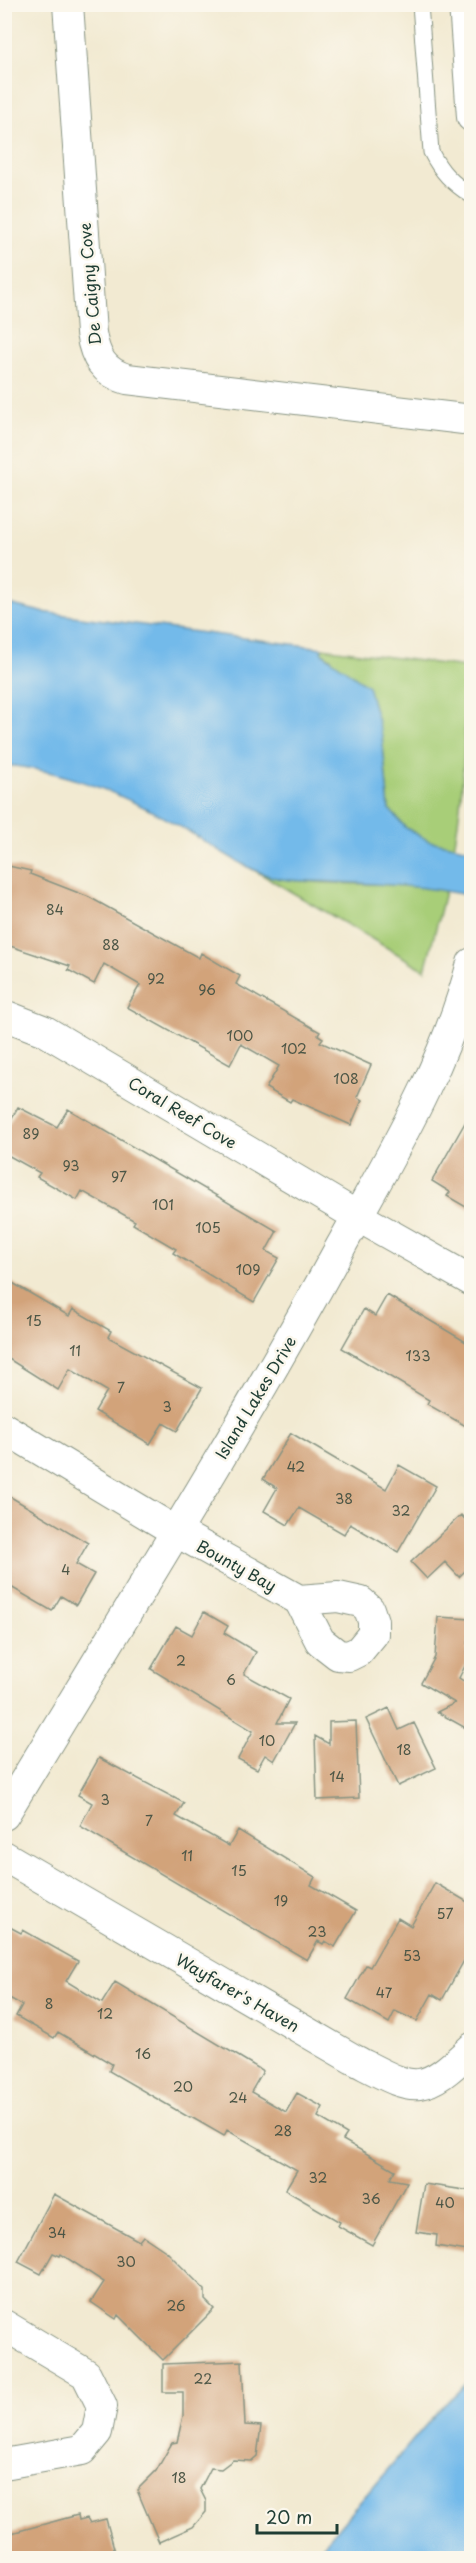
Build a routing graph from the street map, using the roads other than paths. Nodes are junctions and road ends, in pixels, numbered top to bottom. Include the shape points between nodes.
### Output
1 (68, 4) edge
2 (420, 4) edge
3 (464, 4) edge
4 (471, 117) edge
5 (471, 195) edge
6 (471, 420) edge
7 (471, 963) edge
8 (4, 1015) edge
9 (357, 1216) junction
10 (471, 1281) edge
11 (4, 1428) edge
12 (175, 1531) junction
13 (299, 1600) dead end
14 (4, 1815) edge
15 (4, 1857) edge
16 (471, 2048) edge
17 (4, 2325) edge
18 (4, 2464) edge

1 - 6 street, De Caigny Cove via 91,333 100,364 113,375 127,379
2 - 5 lane via 430,152 441,171
3 - 4 street
7 - 9 street, Island Lakes Drive via 464,993 431,1080
8 - 9 street, Coral Reef Cove via 45,1031
9 - 10 street
9 - 12 street, Island Lakes Drive via 305,1313
11 - 12 street
12 - 13 street, Bounty Bay
12 - 14 street, Island Lakes Drive
15 - 16 street, Wayfarer's Haven via 403,2084 423,2084 441,2075
17 - 18 street via 86,2374 102,2406 97,2433 82,2450

